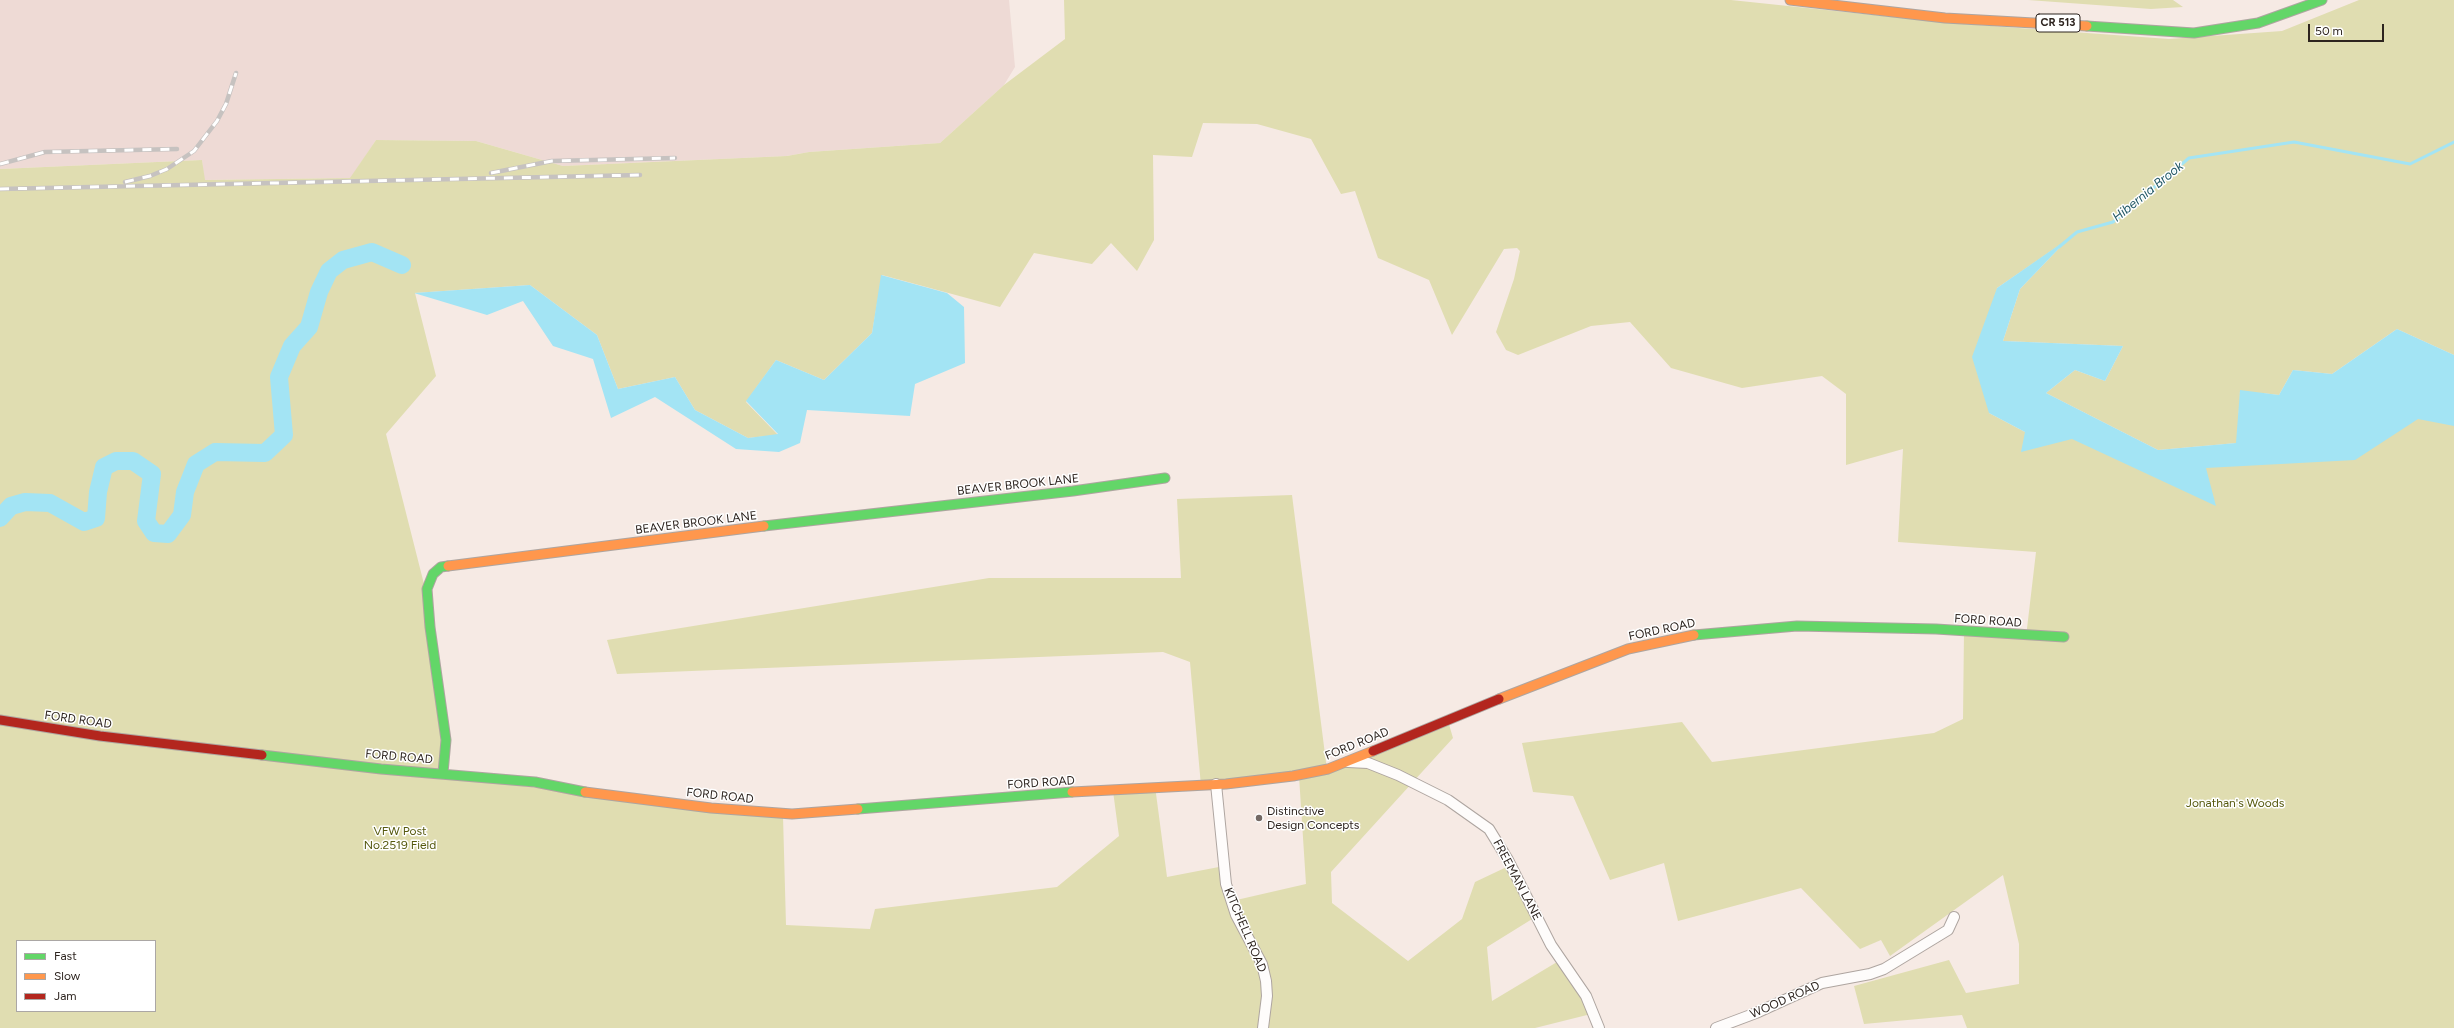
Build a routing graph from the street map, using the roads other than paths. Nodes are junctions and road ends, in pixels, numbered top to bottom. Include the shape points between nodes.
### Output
1 (1790, 0) edge
2 (2322, 0) edge
3 (1165, 478) dead end
4 (2064, 637) dead end
5 (0, 720) edge
6 (1346, 762) junction
7 (443, 773) junction
8 (1216, 784) junction
9 (1954, 917) dead end
10 (1263, 1028) edge
11 (1599, 1028) edge
12 (1716, 1028) edge

1 - 2 street, CR 513 via 1945,18 2194,33 2258,23
3 - 7 street, BEAVER BROOK LANE via 440,567 433,574 428,589 430,627 446,740
4 - 6 street, FORD ROAD via 1936,629 1797,626 1686,636 1645,644 1552,677
5 - 7 street, FORD ROAD via 100,736 381,769
6 - 8 street, FORD ROAD via 1328,769 1293,776
6 - 11 street, FREEMAN LANE via 1368,763 1398,775 1448,800 1489,829 1508,860 1551,945 1586,996
7 - 8 street, FORD ROAD via 535,782 586,792 711,808 792,814 1128,788
8 - 10 street, KITCHELL ROAD via 1226,884 1236,915 1262,964 1266,981
9 - 12 street, WOOD ROAD via 1948,930 1884,969 1822,983

